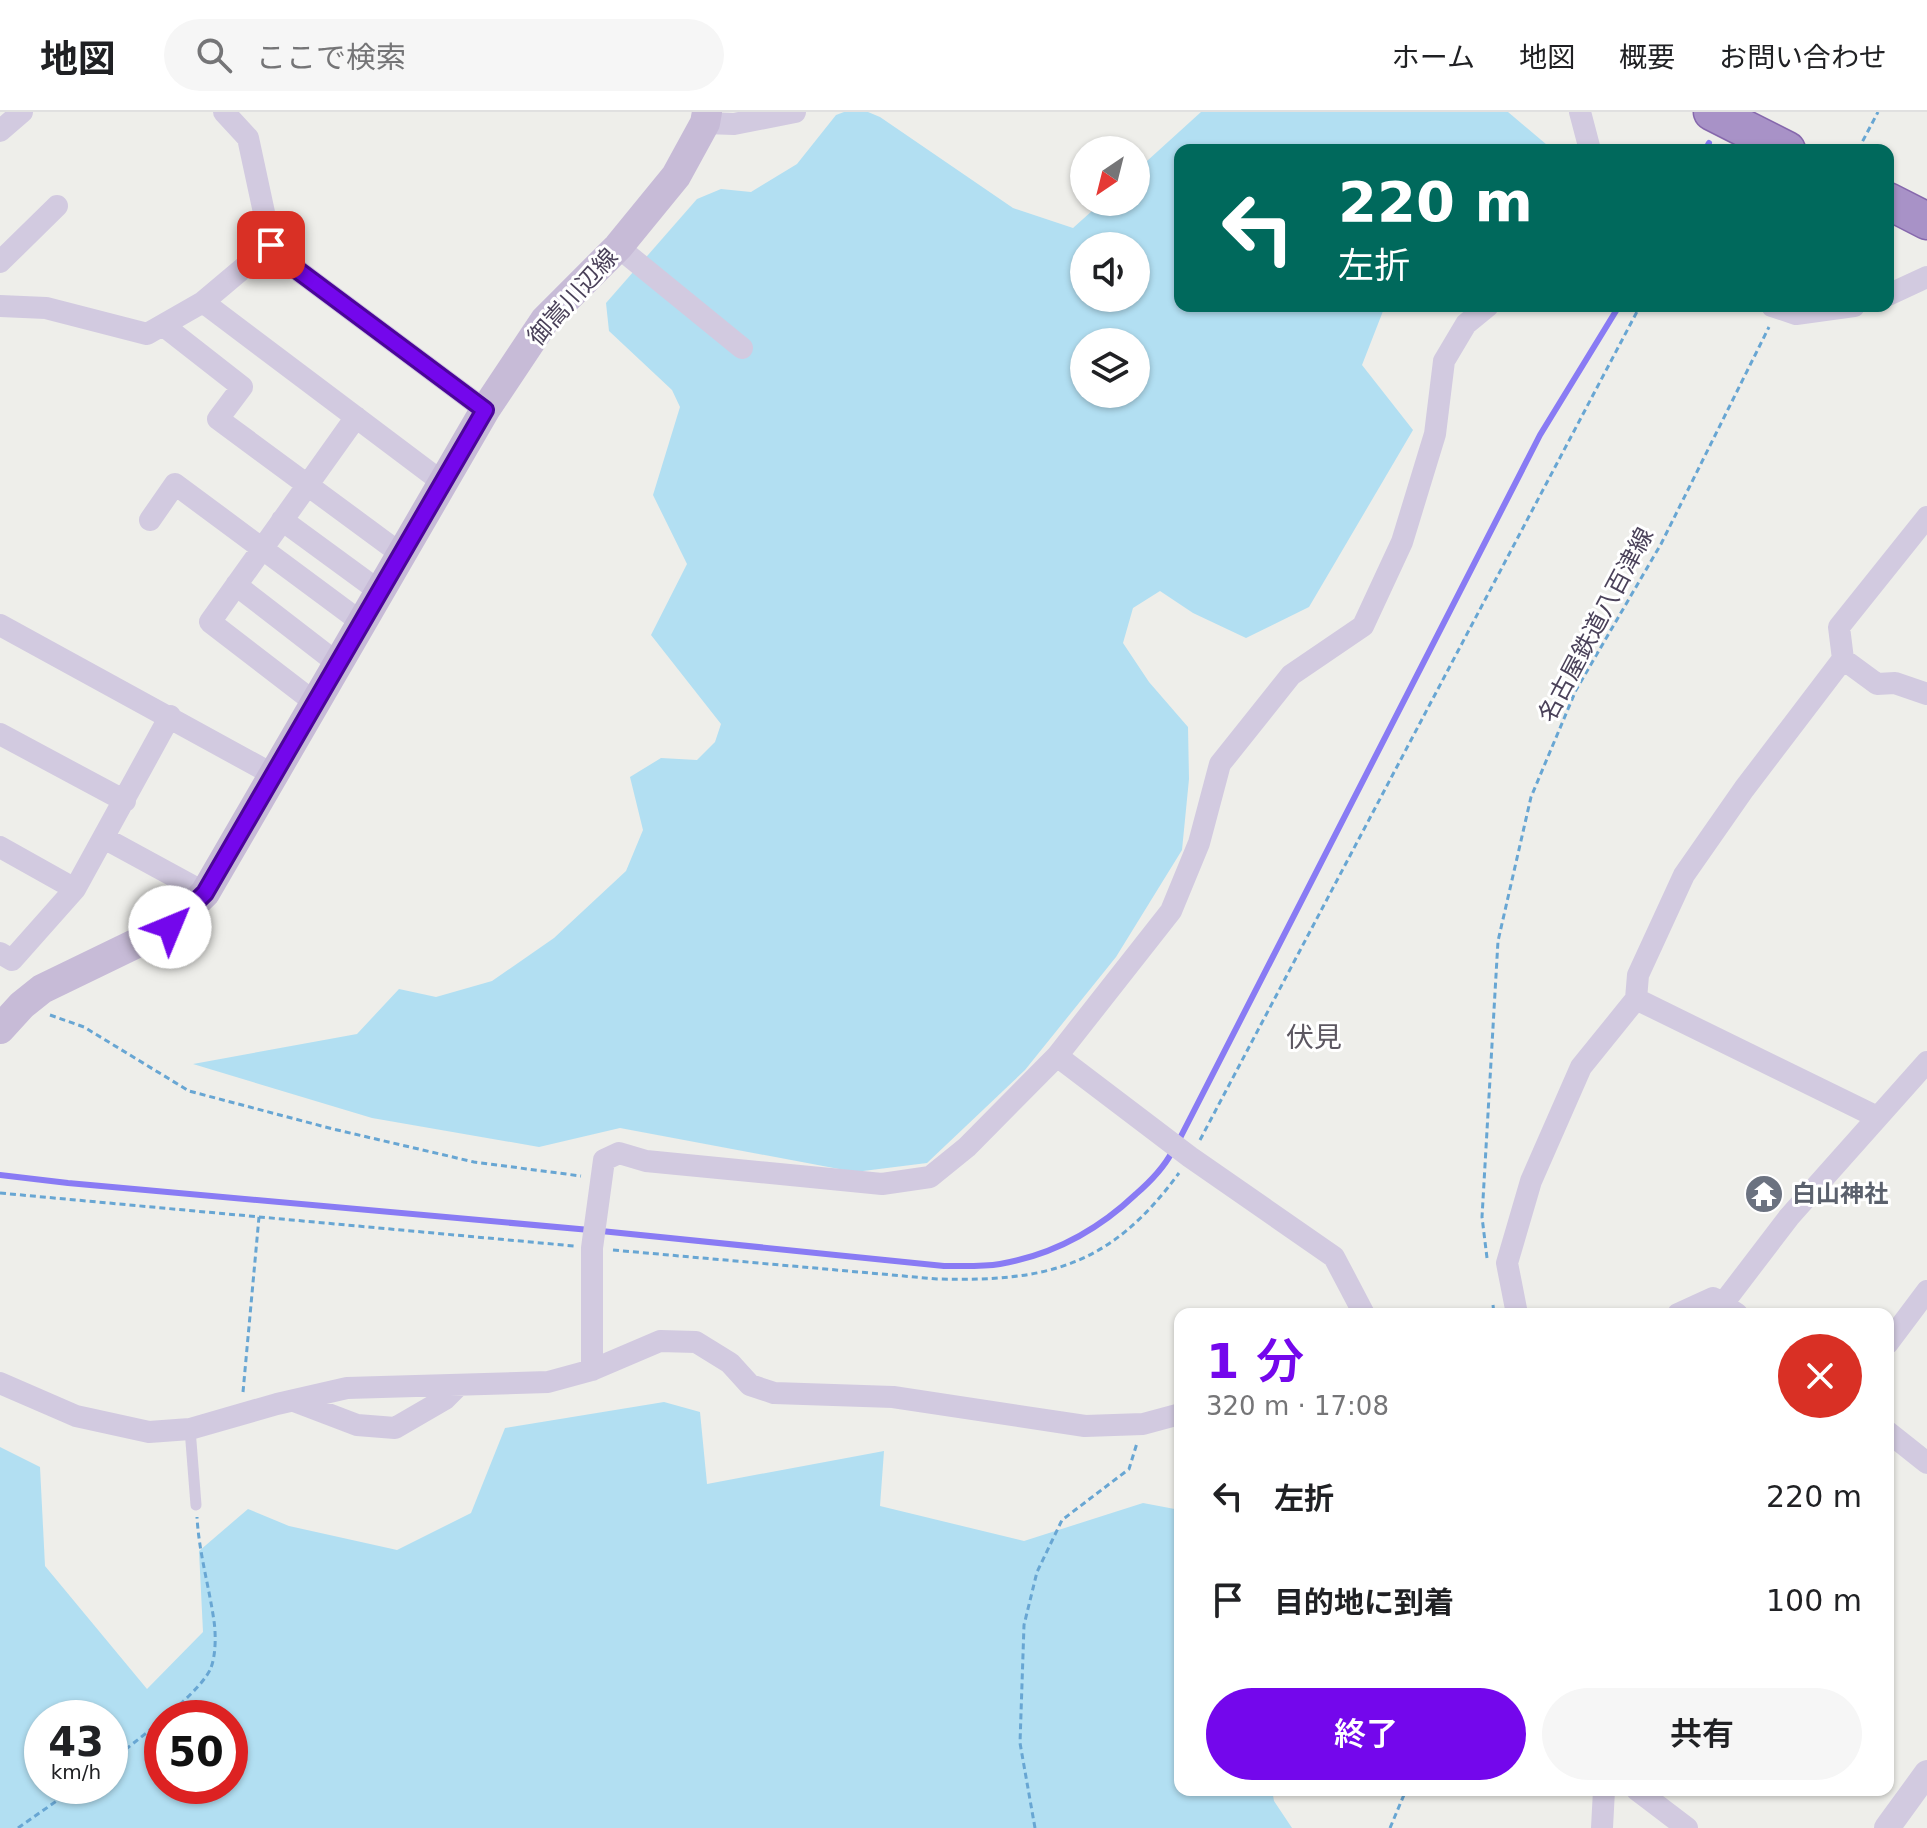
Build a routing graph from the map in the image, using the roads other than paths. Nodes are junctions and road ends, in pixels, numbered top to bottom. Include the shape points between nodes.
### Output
1 (22, 112) edge
2 (224, 112) edge
3 (795, 112) edge
4 (1580, 112) edge
5 (1712, 112) edge
6 (706, 118) edge
7 (0, 131) edge
8 (1588, 144) edge
9 (1775, 144) edge
10 (1894, 204) edge
11 (57, 206) dead end
12 (1927, 221) edge
13 (618, 247) junction
14 (0, 262) edge
15 (278, 263) junction
16 (1927, 277) edge
17 (1894, 292) edge
18 (203, 302) junction
19 (0, 306) edge
20 (1481, 312) edge
21 (1789, 312) edge
22 (1810, 312) edge
23 (164, 326) junction
24 (742, 348) dead end
25 (485, 410) junction
26 (356, 417) junction
27 (442, 482) junction
28 (308, 484) junction
29 (1927, 517) edge
30 (150, 520) dead end
31 (282, 520) junction
32 (262, 549) junction
33 (401, 554) junction
34 (236, 585) junction
35 (379, 591) junction
36 (361, 622) junction
37 (0, 625) edge
38 (1843, 659) junction
39 (337, 663) junction
40 (1927, 694) edge
41 (314, 702) junction
42 (170, 716) junction
43 (0, 734) edge
44 (272, 774) junction
45 (125, 801) junction
46 (104, 838) junction
47 (0, 847) edge
48 (75, 889) junction
49 (205, 893) junction
50 (0, 953) edge
51 (1636, 999) junction
52 (0, 1029) edge
53 (1057, 1056) junction
54 (1927, 1062) edge
55 (1877, 1117) junction
56 (1927, 1291) edge
57 (1361, 1308) edge
58 (1516, 1308) edge
59 (1691, 1308) edge
60 (1722, 1308) edge
61 (1727, 1308) edge
62 (1894, 1335) edge
63 (592, 1370) junction
64 (0, 1383) edge
65 (459, 1385) junction
66 (294, 1401) junction
67 (1174, 1416) edge
68 (190, 1429) junction
69 (1894, 1437) edge
70 (1927, 1463) edge
71 (196, 1505) road end
72 (1927, 1773) edge
73 (1604, 1796) edge
74 (1645, 1796) edge
75 (1602, 1828) edge
76 (1687, 1828) edge
77 (1887, 1828) edge

1 - 7 street
2 - 15 street via 248,138
3 - 6 street via 734,124
4 - 8 street
5 - 9 highway
6 - 13 main road, 御嵩川辺線 via 676,176
10 - 12 highway
11 - 14 street
13 - 24 street
13 - 25 main road, 御嵩川辺線 via 545,320
15 - 18 street via 254,259
15 - 25 street via 292,266
16 - 17 street
18 - 23 street
18 - 26 street
19 - 23 street via 46,308 147,334
20 - 53 street via 1466,324 1444,361 1435,434 1402,542 1363,626 1291,675 1220,764 1199,843 1171,911
21 - 22 street
23 - 28 street via 242,387 218,419
25 - 27 main road, 御嵩川辺線
26 - 27 street
26 - 28 street
27 - 33 main road, 御嵩川辺線
28 - 31 street
28 - 33 street
29 - 38 street via 1839,627
30 - 32 street via 175,484
31 - 32 street
31 - 35 street
32 - 34 street
32 - 36 street
33 - 35 main road, 御嵩川辺線
34 - 39 street
34 - 41 street via 210,622
35 - 36 main road, 御嵩川辺線
36 - 39 main road, 御嵩川辺線
37 - 42 street
38 - 40 street via 1877,684 1895,683
38 - 51 street via 1684,875 1638,975
39 - 41 main road, 御嵩川辺線
41 - 44 main road, 御嵩川辺線
42 - 44 street
42 - 45 street
43 - 45 street
44 - 49 main road, 御嵩川辺線
45 - 46 street
46 - 48 street
46 - 49 street
47 - 48 street
48 - 50 street via 12,960
49 - 52 main road, 御嵩川辺線 via 170,927 42,989
51 - 55 street
51 - 58 street via 1581,1067 1531,1181 1507,1263
53 - 57 street via 1334,1257
53 - 63 street via 930,1177 882,1184 646,1161 619,1153 604,1160 592,1248
54 - 55 street
55 - 61 street via 1789,1217
56 - 62 street
59 - 60 street via 1713,1298
63 - 65 street via 548,1382
63 - 67 street via 660,1341 696,1342 730,1363 750,1385 774,1393 893,1397 1085,1426 1143,1424
64 - 68 street via 76,1416 149,1432
65 - 66 street via 347,1388
65 - 66 street via 395,1428 357,1425
66 - 68 street
68 - 71 lane
69 - 70 street
72 - 77 street
73 - 75 street
74 - 76 street

